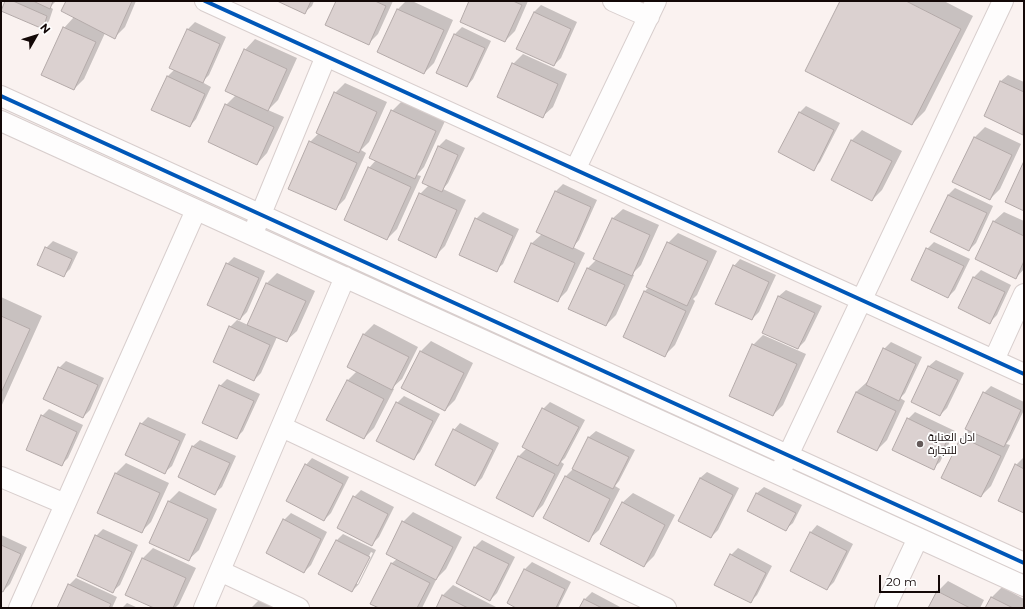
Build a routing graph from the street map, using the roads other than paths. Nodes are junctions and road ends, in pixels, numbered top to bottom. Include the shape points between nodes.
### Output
1 (205, 1) edge
2 (614, 1) edge
3 (1003, 1) edge
4 (652, 9) edge
5 (326, 56) junction
6 (1, 96) edge
7 (1, 121) edge
8 (575, 170) junction
9 (196, 210) junction
10 (261, 214) junction
11 (253, 236) junction
12 (345, 277) junction
13 (1024, 294) edge
14 (862, 300) junction
15 (994, 360) junction
16 (1024, 374) edge
17 (282, 427) junction
18 (788, 455) junction
19 (779, 475) junction
20 (1, 477) edge
21 (65, 504) junction
22 (918, 538) junction
23 (1024, 563) edge
24 (220, 571) junction
25 (1024, 586) edge
26 (19, 608) edge
27 (204, 608) edge
28 (299, 608) edge
29 (666, 608) edge
30 (885, 608) edge

1 - 5 street
2 - 4 street
3 - 14 street
4 - 8 street
5 - 8 street
5 - 10 street
6 - 10 street
7 - 9 street
8 - 14 street
9 - 11 street
9 - 21 street
10 - 11 street
10 - 18 street
11 - 12 street
12 - 17 street
12 - 19 street
13 - 15 street
14 - 15 street
14 - 18 street
15 - 16 street
17 - 24 street
17 - 29 street
18 - 19 street
18 - 23 street
19 - 22 street
20 - 21 street
21 - 26 street
22 - 25 street
22 - 30 street
24 - 27 street
24 - 28 street

